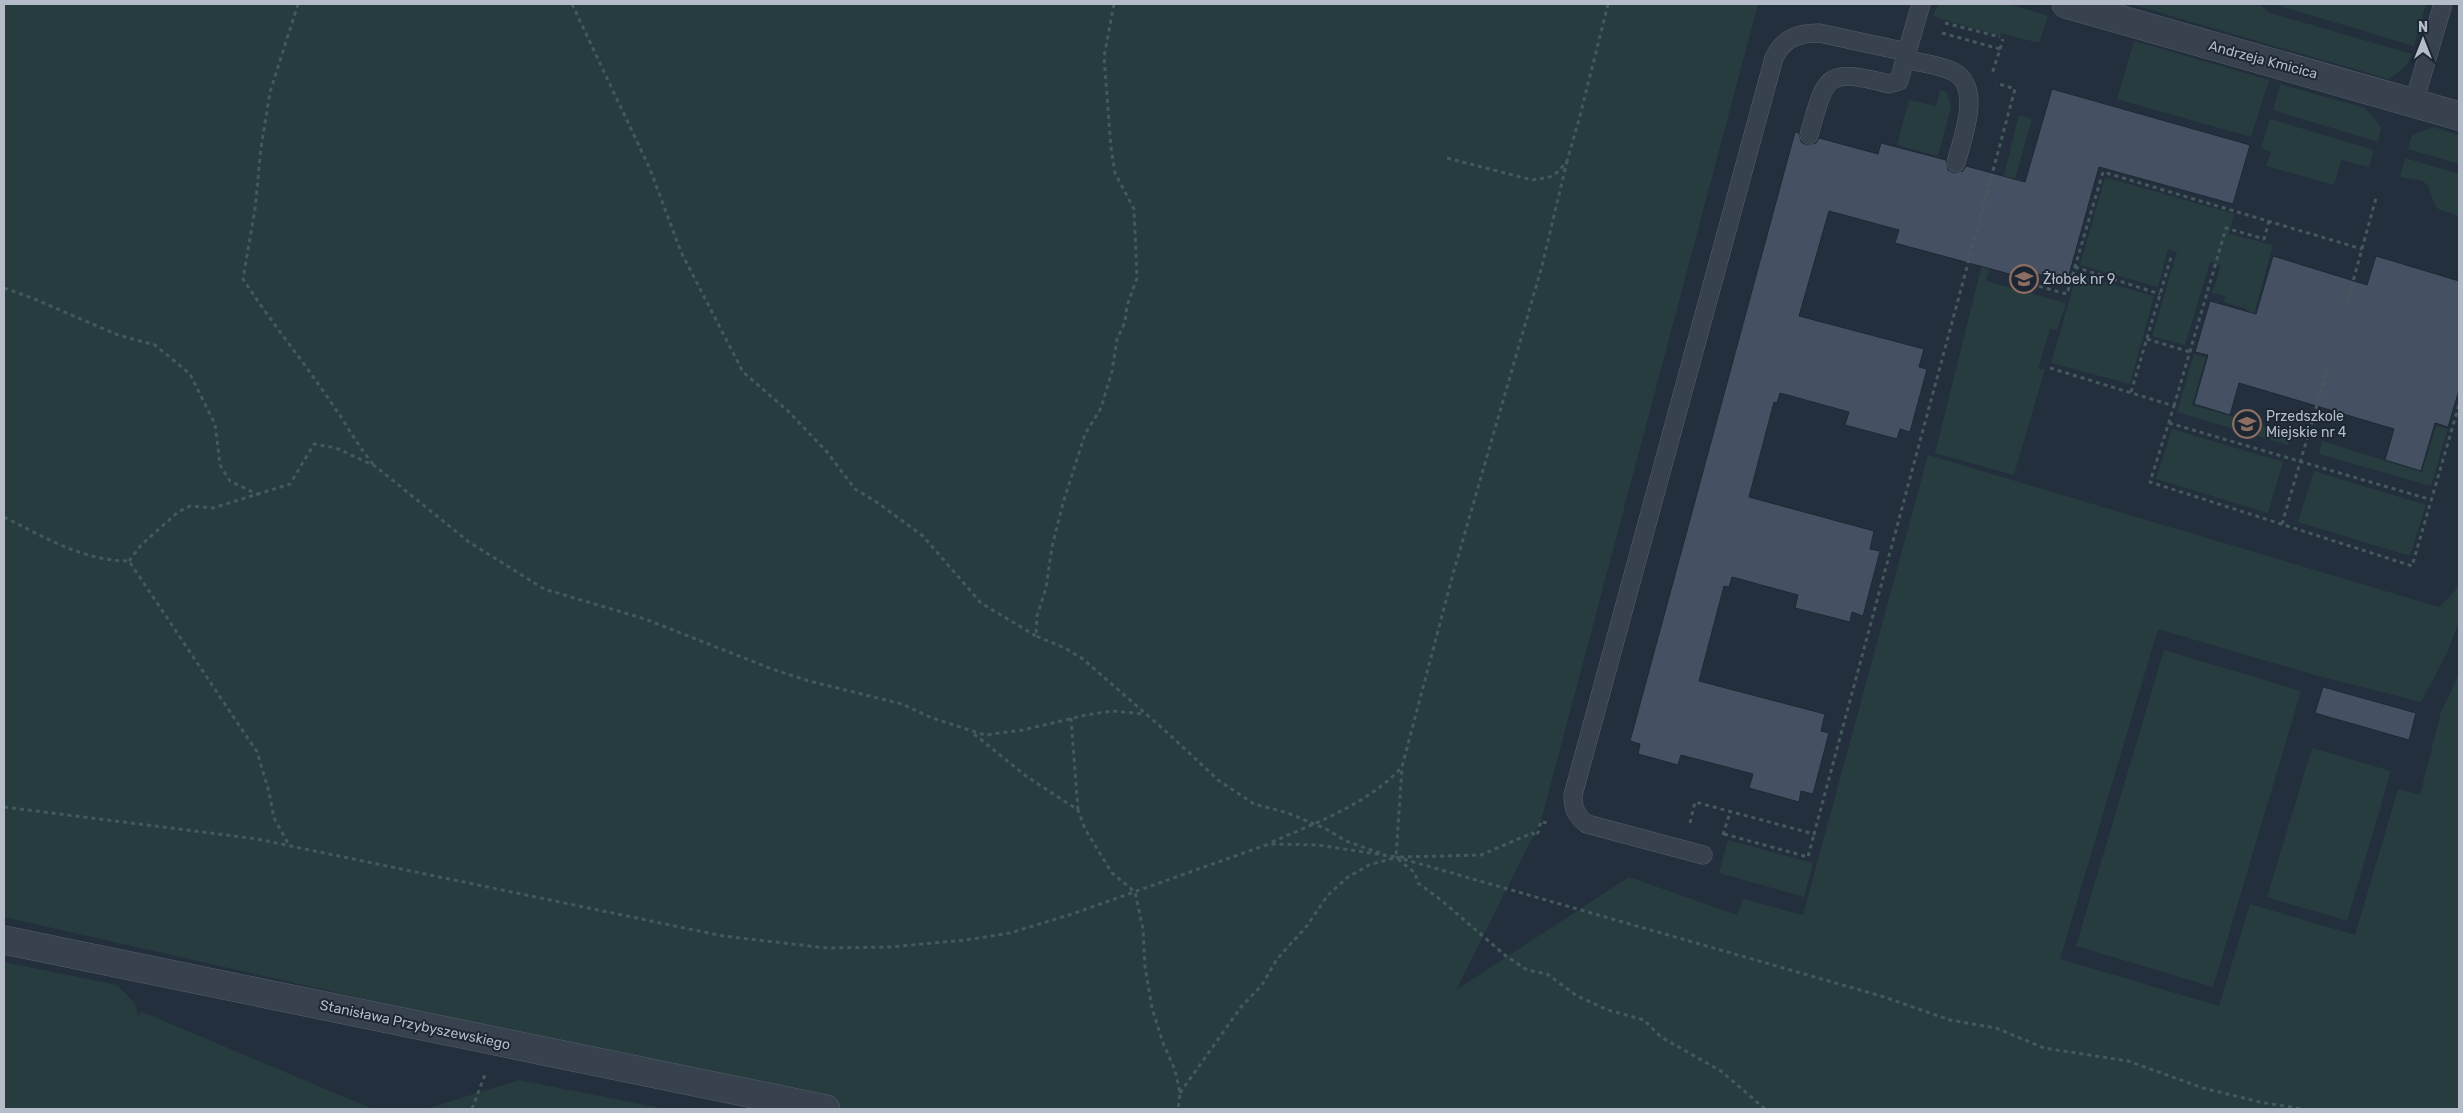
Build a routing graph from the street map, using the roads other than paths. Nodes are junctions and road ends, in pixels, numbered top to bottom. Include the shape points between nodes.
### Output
1 (2066, 4) edge
2 (2443, 4) edge
3 (1918, 15) edge
4 (1906, 56) junction
5 (2414, 102) junction
6 (2459, 116) edge
7 (1809, 136) dead end
8 (1956, 163) dead end
9 (1703, 855) dead end
10 (4, 940) edge
11 (826, 1109) edge

1 - 5 street, Andrzeja Kmicica
2 - 5 lane
3 - 4 lane
4 - 7 lane via 1899,81 1894,83 1856,76 1831,81 1822,90
4 - 8 lane via 1954,72 1964,81 1970,107
4 - 9 lane via 1819,33 1805,33 1780,46 1774,58 1573,795 1573,807 1578,818 1587,824
5 - 6 street, Andrzeja Kmicica
10 - 11 street, Stanisława Przybyszewskiego

